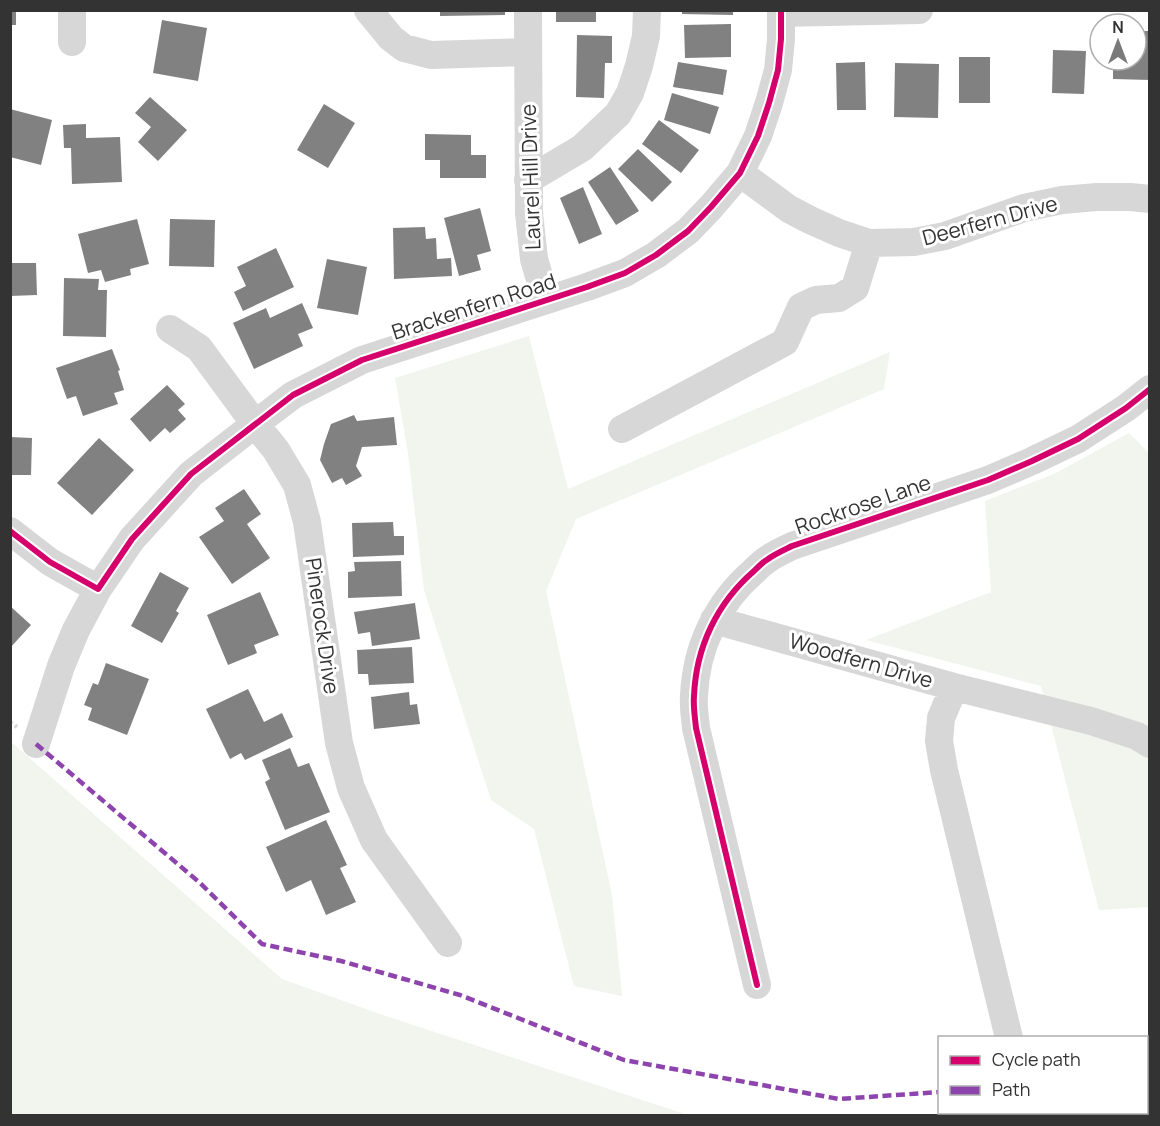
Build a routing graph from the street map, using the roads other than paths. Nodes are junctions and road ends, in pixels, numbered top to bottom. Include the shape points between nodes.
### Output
1 (72, 10) edge
2 (368, 10) edge
3 (528, 10) edge
4 (647, 10) edge
5 (919, 10) edge
6 (904, 11) edge
7 (781, 12) edge
8 (72, 42) dead end
9 (527, 52) junction
10 (740, 173) junction
11 (528, 180) junction
12 (1149, 199) edge
13 (869, 243) junction
14 (546, 300) junction
15 (170, 328) dead end
16 (1149, 389) edge
17 (255, 424) junction
18 (622, 429) dead end
19 (10, 531) edge
20 (98, 589) junction
21 (714, 620) junction
22 (954, 687) junction
23 (36, 744) dead end
24 (1149, 744) edge
25 (448, 943) dead end
26 (757, 985) dead end
27 (1009, 1036) edge

1 - 8 street
2 - 9 street via 391,38 405,48 431,56
3 - 9 street, Laurel Hill Drive
4 - 11 street via 639,66 618,114 582,148
5 - 6 street
6 - 7 street
7 - 10 street, Brackenfern Road via 778,70 758,136
9 - 11 street, Laurel Hill Drive
10 - 13 street, Deerfern Drive via 789,209
10 - 14 street, Brackenfern Road via 688,231 656,255 625,273
11 - 14 street, Laurel Hill Drive via 534,259
12 - 13 street, Deerfern Drive via 1062,200 1024,208 945,236 914,242
13 - 18 street via 855,288 839,298 816,300 801,307 785,342
14 - 17 street, Brackenfern Road via 362,360 293,395
15 - 17 street, Pinerock Drive via 199,348
16 - 21 street, Rockrose Lane via 1078,439 1032,461 988,480 792,546 767,559 746,578
17 - 20 street, Brackenfern Road via 191,474 132,539
17 - 25 street, Pinerock Drive via 297,485 307,522 339,743 351,788 374,840
19 - 20 street via 50,562
20 - 23 street, Brackenfern Road via 61,666
21 - 22 street, Woodfern Drive
21 - 26 street, Rockrose Lane via 698,668 694,696 696,728
22 - 24 street, Woodfern Drive via 1091,721 1137,736
22 - 27 street via 941,718 939,741

